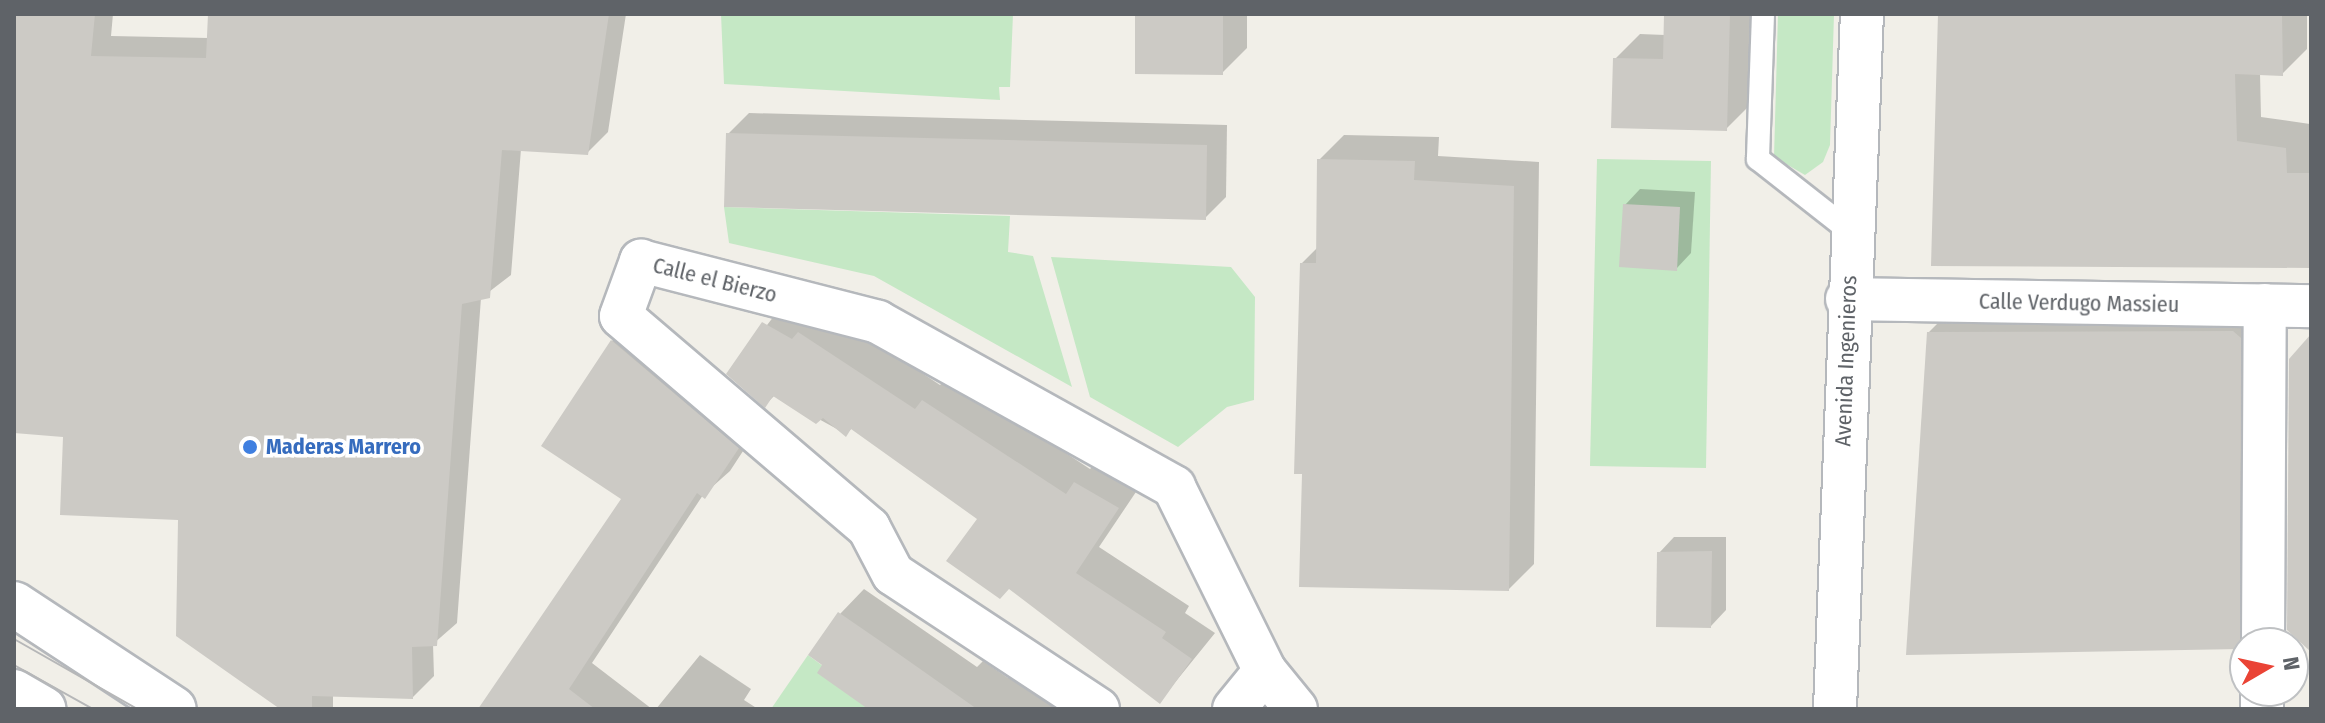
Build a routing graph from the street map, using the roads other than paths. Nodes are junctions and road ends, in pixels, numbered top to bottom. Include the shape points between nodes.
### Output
1 (1763, 14) edge
2 (1862, 14) edge
3 (1851, 232) junction
4 (1847, 299) junction
5 (2265, 305) junction
6 (2311, 306) edge
7 (14, 604) edge
8 (2263, 627) edge
9 (1265, 671) junction
10 (14, 692) edge
11 (43, 709) edge
12 (174, 709) edge
13 (1098, 709) edge
14 (1234, 709) edge
15 (1296, 709) edge
16 (1835, 709) edge

1 - 3 lane via 1758,159
2 - 3 street, Avenida Ingenieros
3 - 4 street, Avenida Ingenieros
4 - 5 street, Calle Verdugo Massieu
4 - 16 street, Avenida Ingenieros
5 - 6 street, Calle Verdugo Massieu
5 - 8 street
7 - 12 main road
9 - 13 street, Calle el Bierzo via 1174,487 878,322 641,261 621,316 869,528 893,574
9 - 14 street
9 - 15 street, Calle el Bierzo
10 - 11 main road

